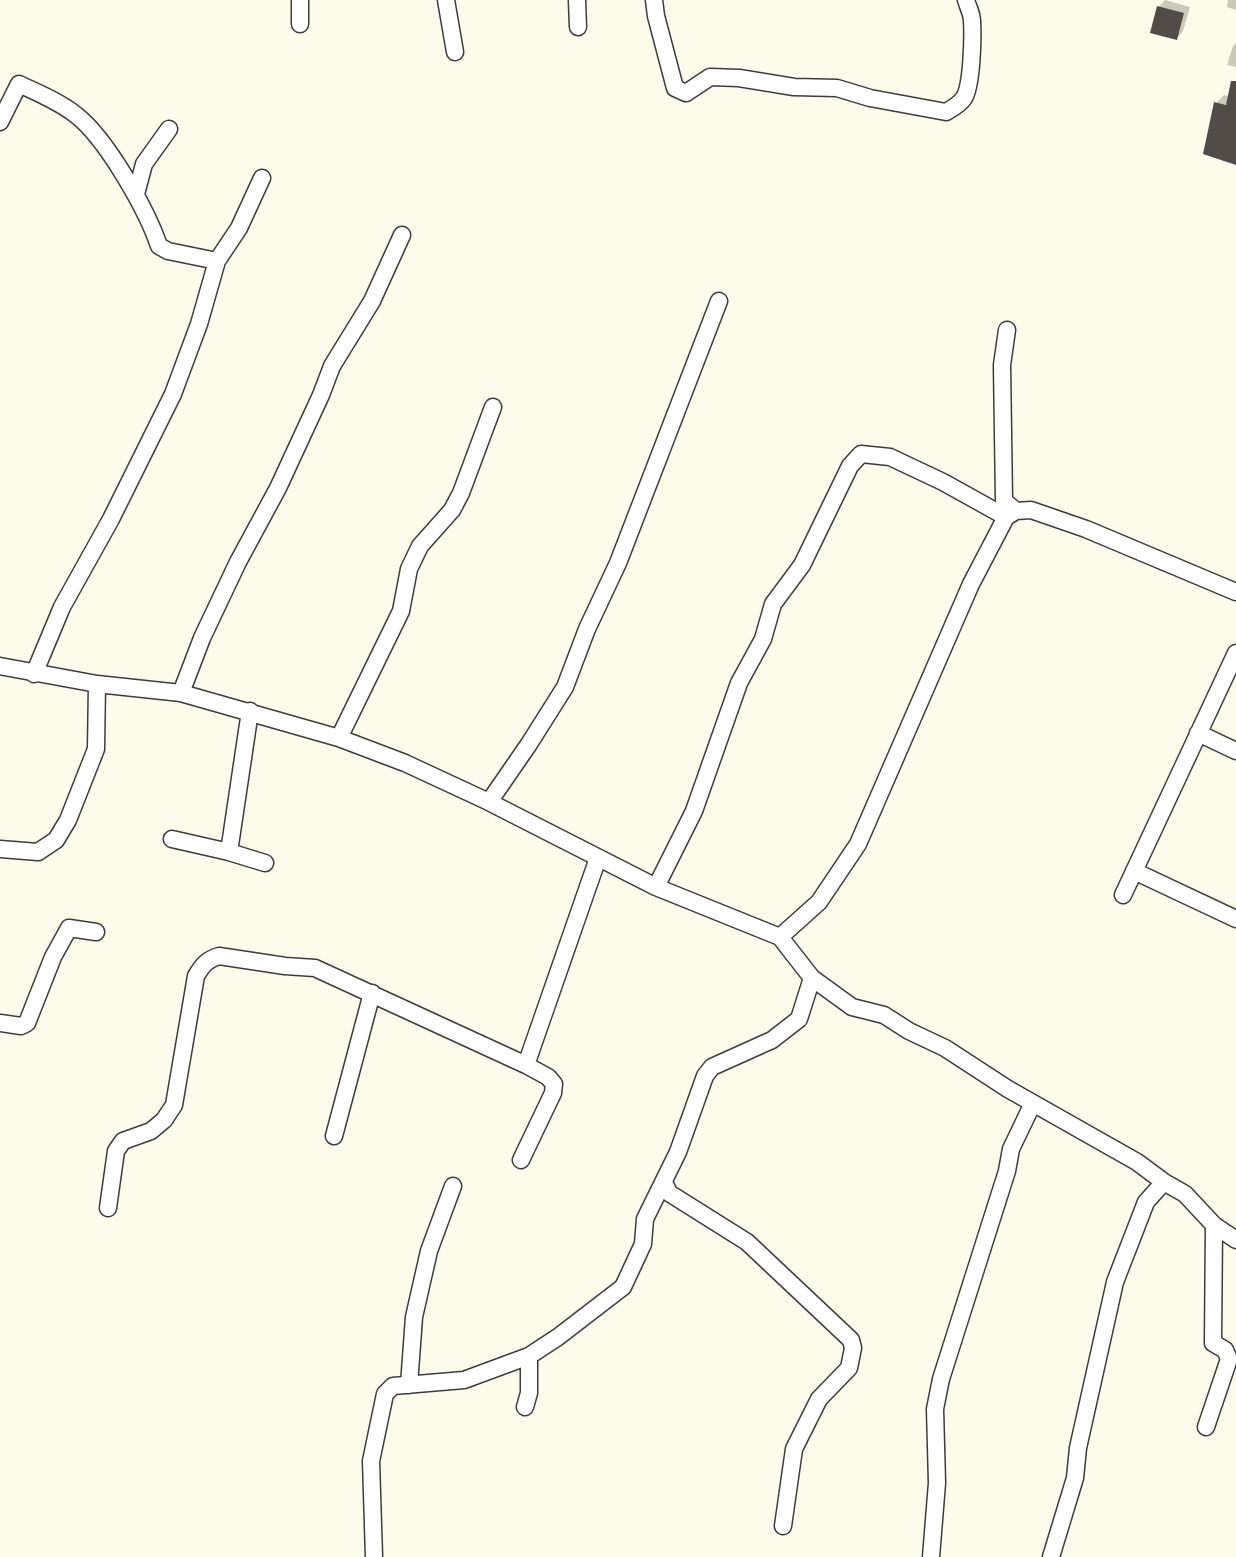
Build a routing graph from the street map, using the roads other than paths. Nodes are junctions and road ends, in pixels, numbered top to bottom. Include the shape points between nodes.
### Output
1 (300, 0) edge
2 (446, 0) edge
3 (577, 0) edge
4 (654, 0) edge
5 (966, 0) edge
6 (300, 24) dead end
7 (578, 27) dead end
8 (455, 52) dead end
9 (0, 122) edge
10 (169, 129) dead end
11 (262, 178) dead end
12 (136, 194) junction
13 (402, 235) dead end
14 (217, 261) junction
15 (719, 301) dead end
16 (1007, 330) dead end
17 (493, 407) dead end
18 (1011, 514) junction
19 (1236, 592) edge
20 (1236, 653) edge
21 (0, 666) edge
22 (34, 674) junction
23 (97, 684) junction
24 (181, 693) junction
25 (250, 711) junction
26 (1198, 733) junction
27 (339, 738) junction
28 (1236, 751) edge
29 (489, 802) junction
30 (172, 839) dead end
31 (0, 849) edge
32 (229, 852) junction
33 (598, 858) junction
34 (265, 863) dead end
35 (1134, 871) junction
36 (656, 887) junction
37 (1123, 895) dead end
38 (1236, 919) edge
39 (96, 932) dead end
40 (780, 937) junction
41 (812, 978) junction
42 (372, 993) junction
43 (0, 1023) edge
44 (526, 1065) junction
45 (1033, 1103) junction
46 (334, 1136) dead end
47 (521, 1160) dead end
48 (664, 1182) junction
49 (1164, 1182) junction
50 (453, 1186) dead end
51 (108, 1208) dead end
52 (1214, 1225) junction
53 (1236, 1240) edge
54 (529, 1356) junction
55 (409, 1385) junction
56 (525, 1408) dead end
57 (1206, 1427) dead end
58 (783, 1526) dead end
59 (374, 1557) edge
60 (931, 1557) edge
61 (1051, 1557) edge

1 - 6 street
2 - 8 street
3 - 7 street
4 - 5 street via 675,88 686,93 710,77 739,78 837,88 946,111 965,96 968,83 972,18
9 - 12 street via 19,84 39,94 77,115
10 - 12 street via 144,163
11 - 14 street via 239,228
12 - 14 street via 159,246
13 - 24 street via 372,301 332,366 202,638
14 - 22 street via 173,394 62,607
15 - 29 street via 565,687
16 - 18 street via 1002,365 1004,501
17 - 27 street via 461,493 414,557 401,611
18 - 19 street via 1031,510 1086,529
18 - 36 street via 890,457 861,454 850,466 802,565 773,604 763,639 739,683 694,811
18 - 40 street via 971,584 858,844 819,902
20 - 26 street
21 - 22 street
22 - 23 street
23 - 24 street
23 - 31 street via 96,749 68,820 55,840 38,852
24 - 25 street
25 - 27 street
25 - 32 street
26 - 28 street
26 - 35 street
27 - 29 street
29 - 33 street
30 - 32 street
32 - 34 street
33 - 36 street
33 - 44 street
35 - 37 street
35 - 38 street
36 - 40 street
39 - 43 street via 69,928 27,1023
40 - 41 street
41 - 45 street via 852,1007 884,1014
41 - 48 street via 799,1019 772,1040 712,1067 705,1076
42 - 44 street
42 - 46 street
42 - 51 street via 315,968 219,956 209,959 196,976 174,1105 151,1131 123,1141 116,1151
44 - 47 street via 554,1084
45 - 49 street
45 - 60 street via 1011,1149 941,1380 935,1409 937,1483
48 - 54 street via 645,1219 643,1244 623,1287
48 - 58 street via 669,1193 747,1242 851,1340 849,1368 819,1399 794,1449
49 - 52 street via 1185,1194
49 - 61 street via 1146,1202 1115,1282 1075,1478
50 - 55 street via 429,1251 414,1317
52 - 53 street
52 - 57 street via 1213,1343 1225,1350 1229,1359
54 - 55 street via 464,1380
54 - 56 street
55 - 59 street via 393,1386 385,1394 371,1461

